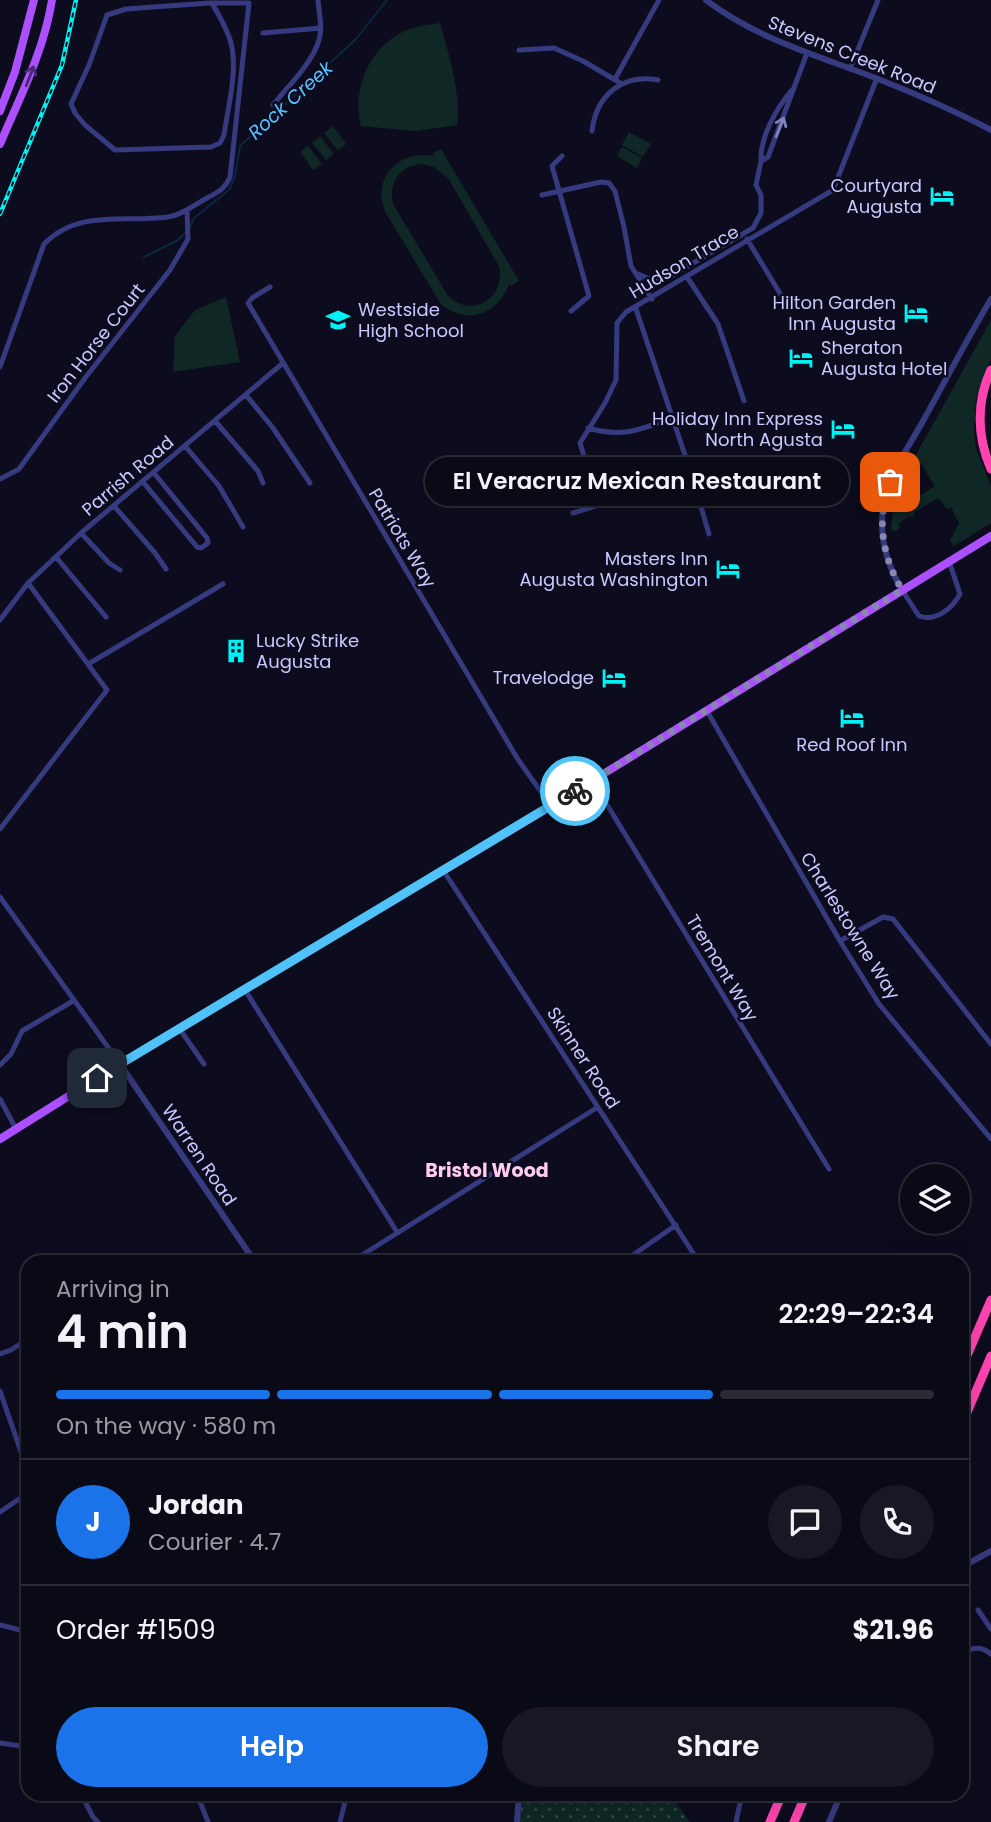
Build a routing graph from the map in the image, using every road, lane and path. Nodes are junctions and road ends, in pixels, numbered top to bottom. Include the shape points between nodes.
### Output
1 (34, 0) edge
2 (52, 0) edge
3 (318, 0) edge
4 (659, 0) edge
5 (706, 0) edge
6 (878, 0) edge
7 (249, 2) edge
8 (212, 3) junction
9 (321, 28) junction
10 (263, 33) dead end
11 (519, 50) dead end
12 (807, 53) junction
13 (850, 69) junction
14 (877, 78) junction
15 (615, 79) junction
16 (658, 80) dead end
17 (622, 84) junction
18 (273, 105) dead end
19 (0, 111) edge
20 (972, 120) junction
21 (991, 124) edge
22 (991, 130) edge
23 (592, 131) dead end
24 (0, 144) edge
25 (562, 156) dead end
26 (558, 191) junction
27 (542, 195) dead end
28 (187, 210) junction
29 (747, 239) junction
30 (638, 274) junction
31 (687, 277) junction
32 (270, 287) dead end
33 (652, 299) junction
34 (991, 299) edge
35 (783, 300) dead end
36 (636, 309) junction
37 (572, 310) dead end
38 (284, 363) junction
39 (0, 367) edge
40 (991, 370) edge
41 (246, 394) junction
42 (744, 401) dead end
43 (672, 418) junction
44 (215, 421) junction
45 (587, 428) junction
46 (185, 446) junction
47 (991, 469) edge
48 (154, 473) junction
49 (692, 476) junction
50 (0, 479) edge
51 (143, 482) junction
52 (263, 483) dead end
53 (310, 483) dead end
54 (599, 505) junction
55 (114, 506) junction
56 (573, 513) dead end
57 (243, 527) dead end
58 (81, 533) junction
59 (709, 534) dead end
60 (991, 536) edge
61 (56, 557) junction
62 (950, 561) junction
63 (166, 569) dead end
64 (120, 570) dead end
65 (29, 583) junction
66 (223, 584) dead end
67 (902, 590) junction
68 (106, 617) dead end
69 (0, 620) edge
70 (90, 663) junction
71 (707, 711) junction
72 (592, 780) junction
73 (551, 806) junction
74 (0, 829) edge
75 (443, 870) junction
76 (0, 897) edge
77 (840, 941) junction
78 (245, 990) junction
79 (73, 1001) junction
80 (179, 1028) junction
81 (991, 1044) edge
82 (120, 1064) junction
83 (204, 1064) dead end
84 (0, 1065) edge
85 (0, 1100) edge
86 (598, 1107) junction
87 (16, 1129) junction
88 (0, 1139) edge
89 (991, 1139) edge
90 (829, 1170) dead end
91 (676, 1225) junction
92 (397, 1232) junction
93 (250, 1255) edge
94 (362, 1255) edge
95 (633, 1255) edge
96 (695, 1255) edge
97 (991, 1300) edge
98 (21, 1344) edge
99 (969, 1351) edge
100 (0, 1354) edge
101 (991, 1356) edge
102 (0, 1391) edge
103 (969, 1407) edge
104 (21, 1452) edge
105 (21, 1498) edge
106 (0, 1512) edge
107 (991, 1551) edge
108 (969, 1563) edge
109 (978, 1610) dead end
110 (0, 1625) edge
111 (991, 1629) edge
112 (21, 1630) edge
113 (969, 1649) edge
114 (991, 1654) edge
115 (0, 1743) edge
116 (21, 1746) edge
117 (85, 1801) edge
118 (200, 1801) edge
119 (345, 1801) edge
120 (518, 1801) edge
121 (740, 1801) edge
122 (779, 1801) edge
123 (803, 1801) edge
124 (838, 1801) edge
125 (98, 1822) edge
126 (208, 1822) edge
127 (340, 1822) edge
128 (517, 1822) edge
129 (736, 1822) edge
130 (770, 1822) edge
131 (794, 1822) edge
132 (829, 1822) edge

1 - 19 main road
24 -> 2 main road via 30,78
3 - 9 street
4 - 15 street
5 - 12 street, Stevens Creek Road via 748,27
6 - 13 street
7 - 8 street
7 - 28 street via 230,177 226,187
8 - 8 street via 127,9 107,15 71,104 75,114 115,150 220,143 233,71 232,44
9 - 10 street
9 - 18 street via 310,58
11 - 15 street via 554,48
12 - 13 street, Stevens Creek Road
12 - 30 street via 760,150 756,185 761,213 753,228 671,276 655,281
13 - 14 street, Stevens Creek Road
14 - 20 street, Stevens Creek Road
14 - 29 street, Hudson Trace via 833,190
15 - 17 street
16 - 17 street
17 - 23 street via 601,101
20 - 21 street
20 - 22 street, Stevens Creek Road
25 - 26 street via 552,166
26 - 27 street
26 - 30 street via 608,183 615,191 631,266
26 - 37 street via 589,296
28 - 39 street via 170,217 92,219 55,233 44,244
28 - 50 street, Iron Horse Court via 188,239 170,270 19,469
29 - 31 street, Hudson Trace
29 - 35 street
30 - 33 street
31 - 33 street, Hudson Trace
31 - 42 street via 718,324
32 - 38 street, Patriots Way via 248,303
33 - 36 street, Hudson Trace
34 - 67 street via 886,492 882,540
36 - 43 street
36 - 45 street, Hudson Trace via 626,312 617,323 615,380
38 - 41 street, Parrish Road
38 - 73 street, Patriots Way via 518,759
40 - 47 highway via 980,402 979,426
41 - 44 street, Parrish Road
41 - 53 street
43 - 45 street via 621,434
43 - 49 street
44 - 46 street, Parrish Road
44 - 52 street
45 - 54 street via 580,443
46 - 48 street, Parrish Road
46 - 57 street via 219,486
48 - 51 street, Parrish Road
48 - 51 street via 207,538 205,547 195,545
49 - 54 street
49 - 59 street
51 - 55 street, Parrish Road
54 - 56 street
55 - 58 street, Parrish Road
55 - 63 street
58 - 61 street, Parrish Road
58 - 64 street
60 - 62 main road
61 - 65 street, Parrish Road
61 - 68 street
62 - 67 main road
62 - 67 street via 960,594 938,615 919,616
65 - 69 street, Parrish Road
65 - 70 street
66 - 70 street
67 - 71 main road
70 - 74 street via 107,690
71 - 72 main road
71 - 77 street, Charlestowne Way
72 - 73 main road
72 - 90 street, Tremont Way
73 - 75 main road
75 - 78 main road
75 - 86 street, Skinner Road
76 - 79 street
77 - 81 street via 883,917 893,919
77 - 89 street, Charlestowne Way via 879,1004
78 - 80 main road
78 - 92 street
79 - 82 street
79 - 84 street via 22,1031
80 - 82 main road
80 - 83 street
82 - 87 main road
82 - 93 street, Warren Road
85 - 87 street
86 - 91 street, Skinner Road
86 - 92 street
87 - 88 main road
91 - 95 street
91 - 96 street, Skinner Road
92 - 94 street
97 - 99 highway
98 - 100 street
101 - 103 highway
102 - 104 street
105 - 106 street
107 - 108 street
109 - 111 street
110 - 112 street
113 - 114 street via 984,1648
115 - 116 street
117 - 125 street
118 - 126 street
119 - 127 street
120 - 128 street
121 - 129 street
122 - 130 highway
123 - 131 highway
124 - 132 street

